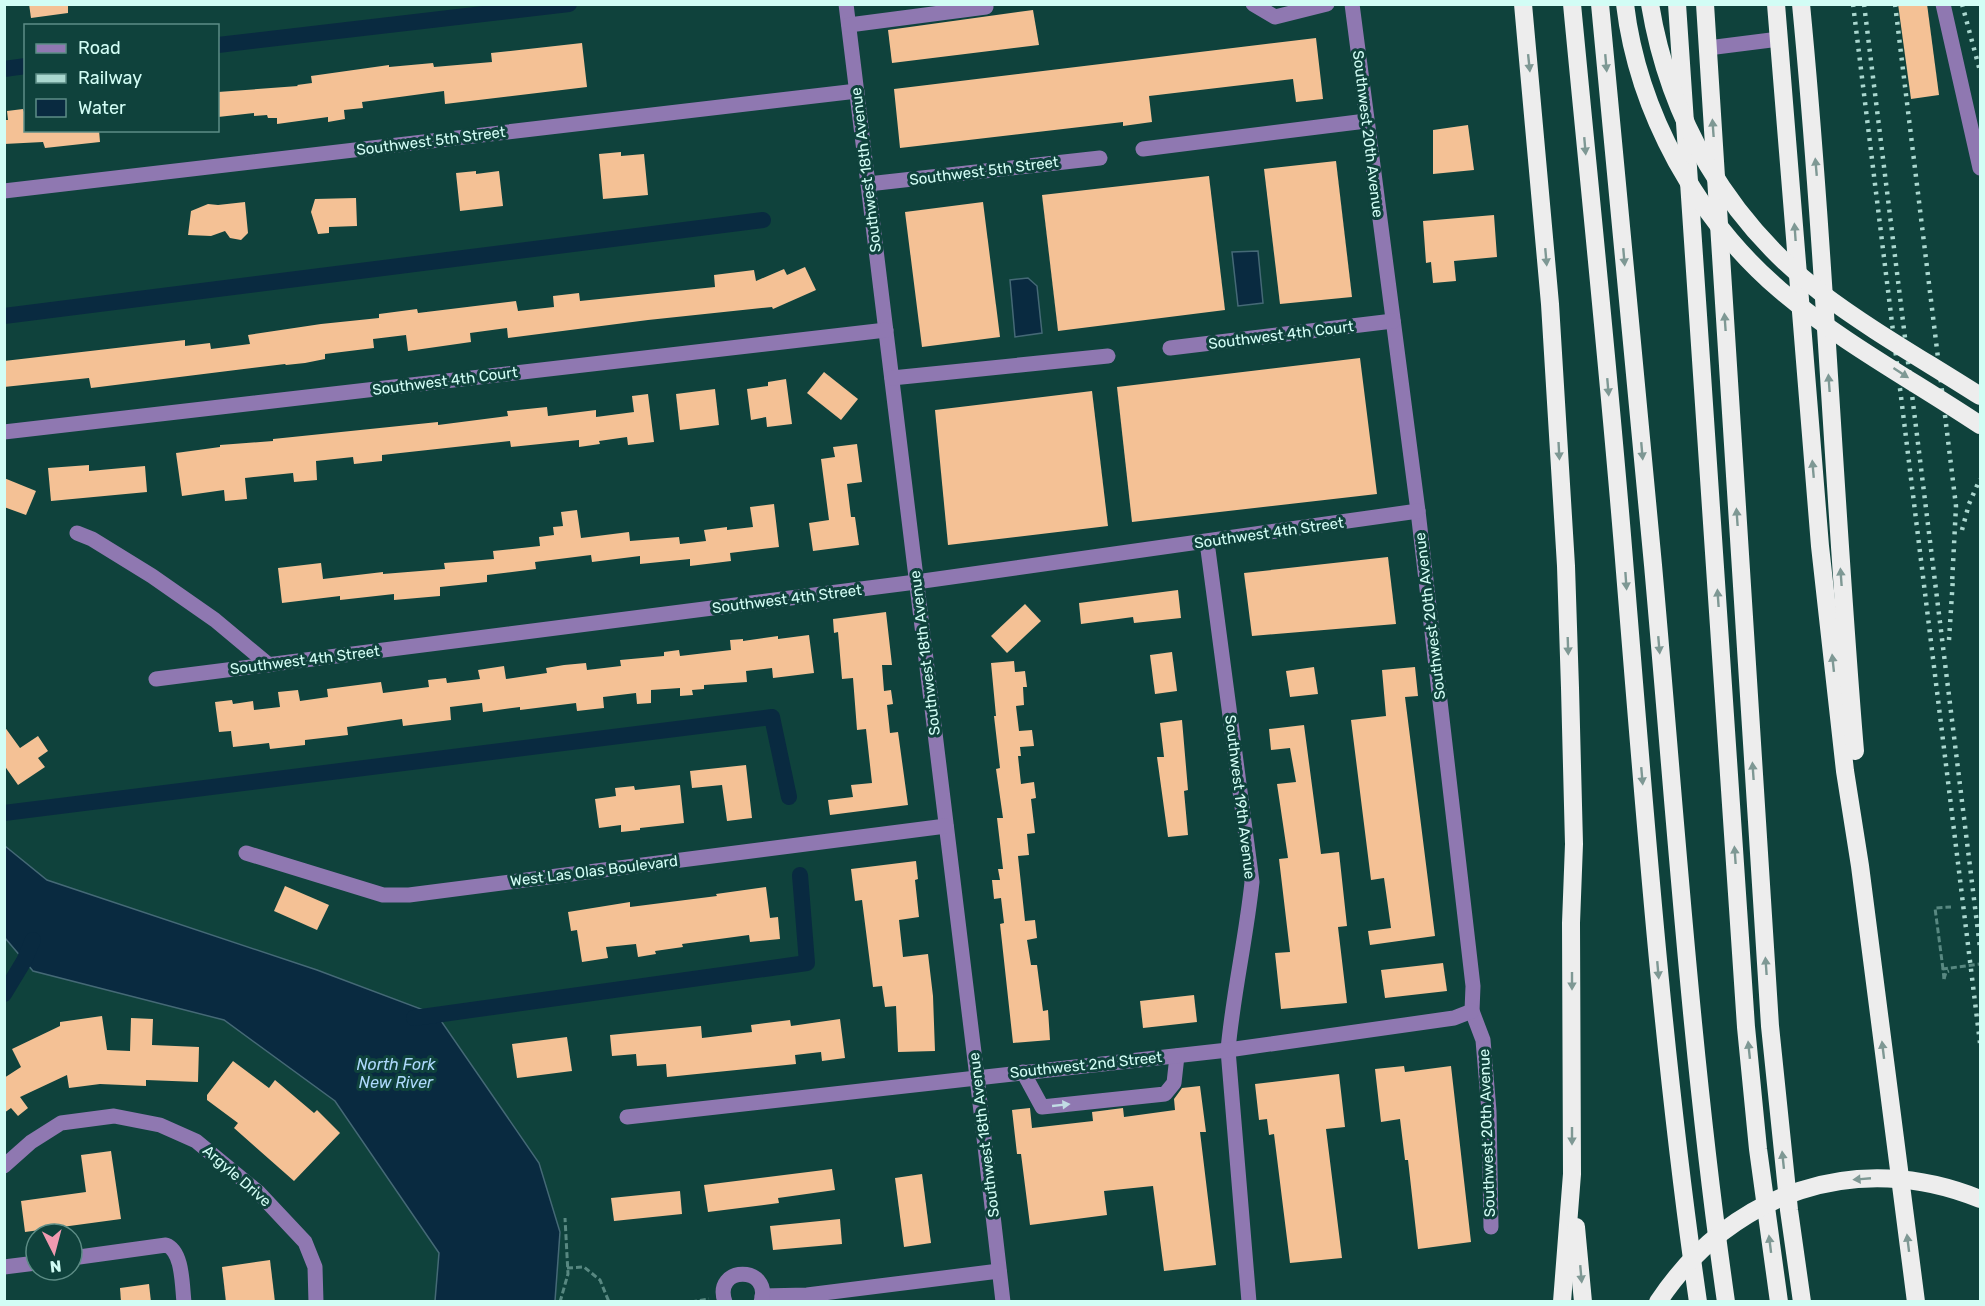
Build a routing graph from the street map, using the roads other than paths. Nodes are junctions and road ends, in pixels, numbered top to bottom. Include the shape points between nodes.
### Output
1 (846, 4) edge
2 (985, 4) edge
3 (1327, 4) edge
4 (1352, 4) edge
5 (1523, 4) edge
6 (1572, 4) edge
7 (1600, 4) edge
8 (1625, 4) edge
9 (1650, 4) edge
10 (1677, 4) edge
11 (1705, 4) edge
12 (1776, 4) edge
13 (1801, 4) edge
14 (1943, 4) edge
15 (1257, 5) edge
16 (937, 9) edge
17 (849, 25) junction
18 (1779, 39) junction
19 (1708, 48) junction
20 (857, 91) junction
21 (1366, 121) junction
22 (1143, 149) dead end
23 (1100, 158) dead end
24 (1980, 168) edge
25 (868, 184) junction
26 (4, 191) edge
27 (1392, 321) junction
28 (886, 330) junction
29 (1170, 348) dead end
30 (1108, 356) dead end
31 (892, 378) junction
32 (1980, 396) edge
33 (1980, 425) edge
34 (4, 432) edge
35 (1418, 511) junction
36 (77, 533) dead end
37 (1207, 542) junction
38 (916, 582) junction
39 (269, 665) junction
40 (156, 679) dead end
41 (946, 826) junction
42 (246, 853) dead end
43 (1860, 866) junction
44 (1472, 1011) junction
45 (1228, 1050) junction
46 (1177, 1056) junction
47 (1023, 1072) junction
48 (977, 1077) junction
49 (627, 1117) dead end
50 (4, 1166) edge
51 (1572, 1174) junction
52 (1980, 1200) edge
53 (1491, 1227) dead end
54 (84, 1256) edge
55 (24, 1264) edge
56 (4, 1267) edge
57 (999, 1271) junction
58 (761, 1299) edge
59 (718, 1300) edge
60 (184, 1302) edge
61 (316, 1302) edge
62 (1003, 1302) edge
63 (1249, 1302) edge
64 (1562, 1302) edge
65 (1583, 1302) edge
66 (1658, 1302) edge
67 (1698, 1302) edge
68 (1726, 1302) edge
69 (1779, 1302) edge
70 (1802, 1302) edge
71 (1916, 1302) edge

1 - 17 street, Southwest 18th Avenue
2 - 16 street via 986,7
3 - 15 street via 1275,17
4 - 21 street, Southwest 20th Avenue
5 -> 51 highway via 1550,304 1566,566 1574,844
6 -> 67 highway via 1661,1000
7 -> 68 highway via 1687,975
8 -> 33 highway, bridge via 1637,61 1661,129 1696,193 1732,241 1797,304
9 - 32 highway, bridge via 1664,69 1681,114 1706,165 1752,228 1835,303
69 -> 10 highway via 1746,1027
11 - 19 highway
12 - 18 highway
43 -> 13 highway via 1820,221
14 - 24 street
16 - 17 street
17 - 20 street, Southwest 18th Avenue
18 - 19 street
43 -> 18 highway via 1845,771 1819,535
70 -> 19 highway via 1770,1026
20 - 25 street, Southwest 18th Avenue
20 - 26 street, Southwest 5th Street
21 - 22 street
21 - 27 street, Southwest 20th Avenue
23 - 25 street, Southwest 5th Street
25 - 28 street, Southwest 18th Avenue
27 - 29 street, Southwest 4th Court
27 - 35 street, Southwest 20th Avenue
28 - 31 street, Southwest 18th Avenue
28 - 34 street, Southwest 4th Court
30 - 31 street
31 - 38 street, Southwest 18th Avenue
35 - 37 street, Southwest 4th Street
35 - 44 street, Southwest 20th Avenue via 1473,986
36 - 39 street via 152,576 215,620
37 - 38 street, Southwest 4th Street
37 - 45 street, Southwest 19th Avenue via 1251,882
38 - 39 street, Southwest 4th Street
38 - 41 street, Southwest 18th Avenue
39 - 40 street, Southwest 4th Street
41 - 42 street, West Las Olas Boulevard via 408,895 383,895
41 - 48 street, Southwest 18th Avenue
71 -> 43 highway
44 - 45 street, Southwest 2nd Street via 1454,1018
44 - 53 street, Southwest 20th Avenue via 1484,1040
45 - 46 street, Southwest 2nd Street
45 - 63 street, Southwest 19th Avenue
46 - 47 street, Southwest 2nd Street
47 -> 46 street via 1042,1107 1165,1094 1174,1083
47 - 48 street, Southwest 2nd Street
48 - 49 street, Southwest 2nd Street
48 - 57 street, Southwest 18th Avenue
50 - 61 street, Argyle Drive via 61,1123 114,1116 160,1125 196,1141 258,1192 305,1242 315,1267
51 - 64 highway
51 -> 65 highway
52 -> 66 highway, bridge via 1943,1187 1894,1179 1853,1179 1805,1188 1757,1209 1725,1229 1694,1255
54 - 60 street via 172,1247 178,1255
55 - 56 street
57 - 58 street
57 - 62 street, Southwest 18th Avenue
58 - 59 street via 757,1279 739,1274 728,1280

